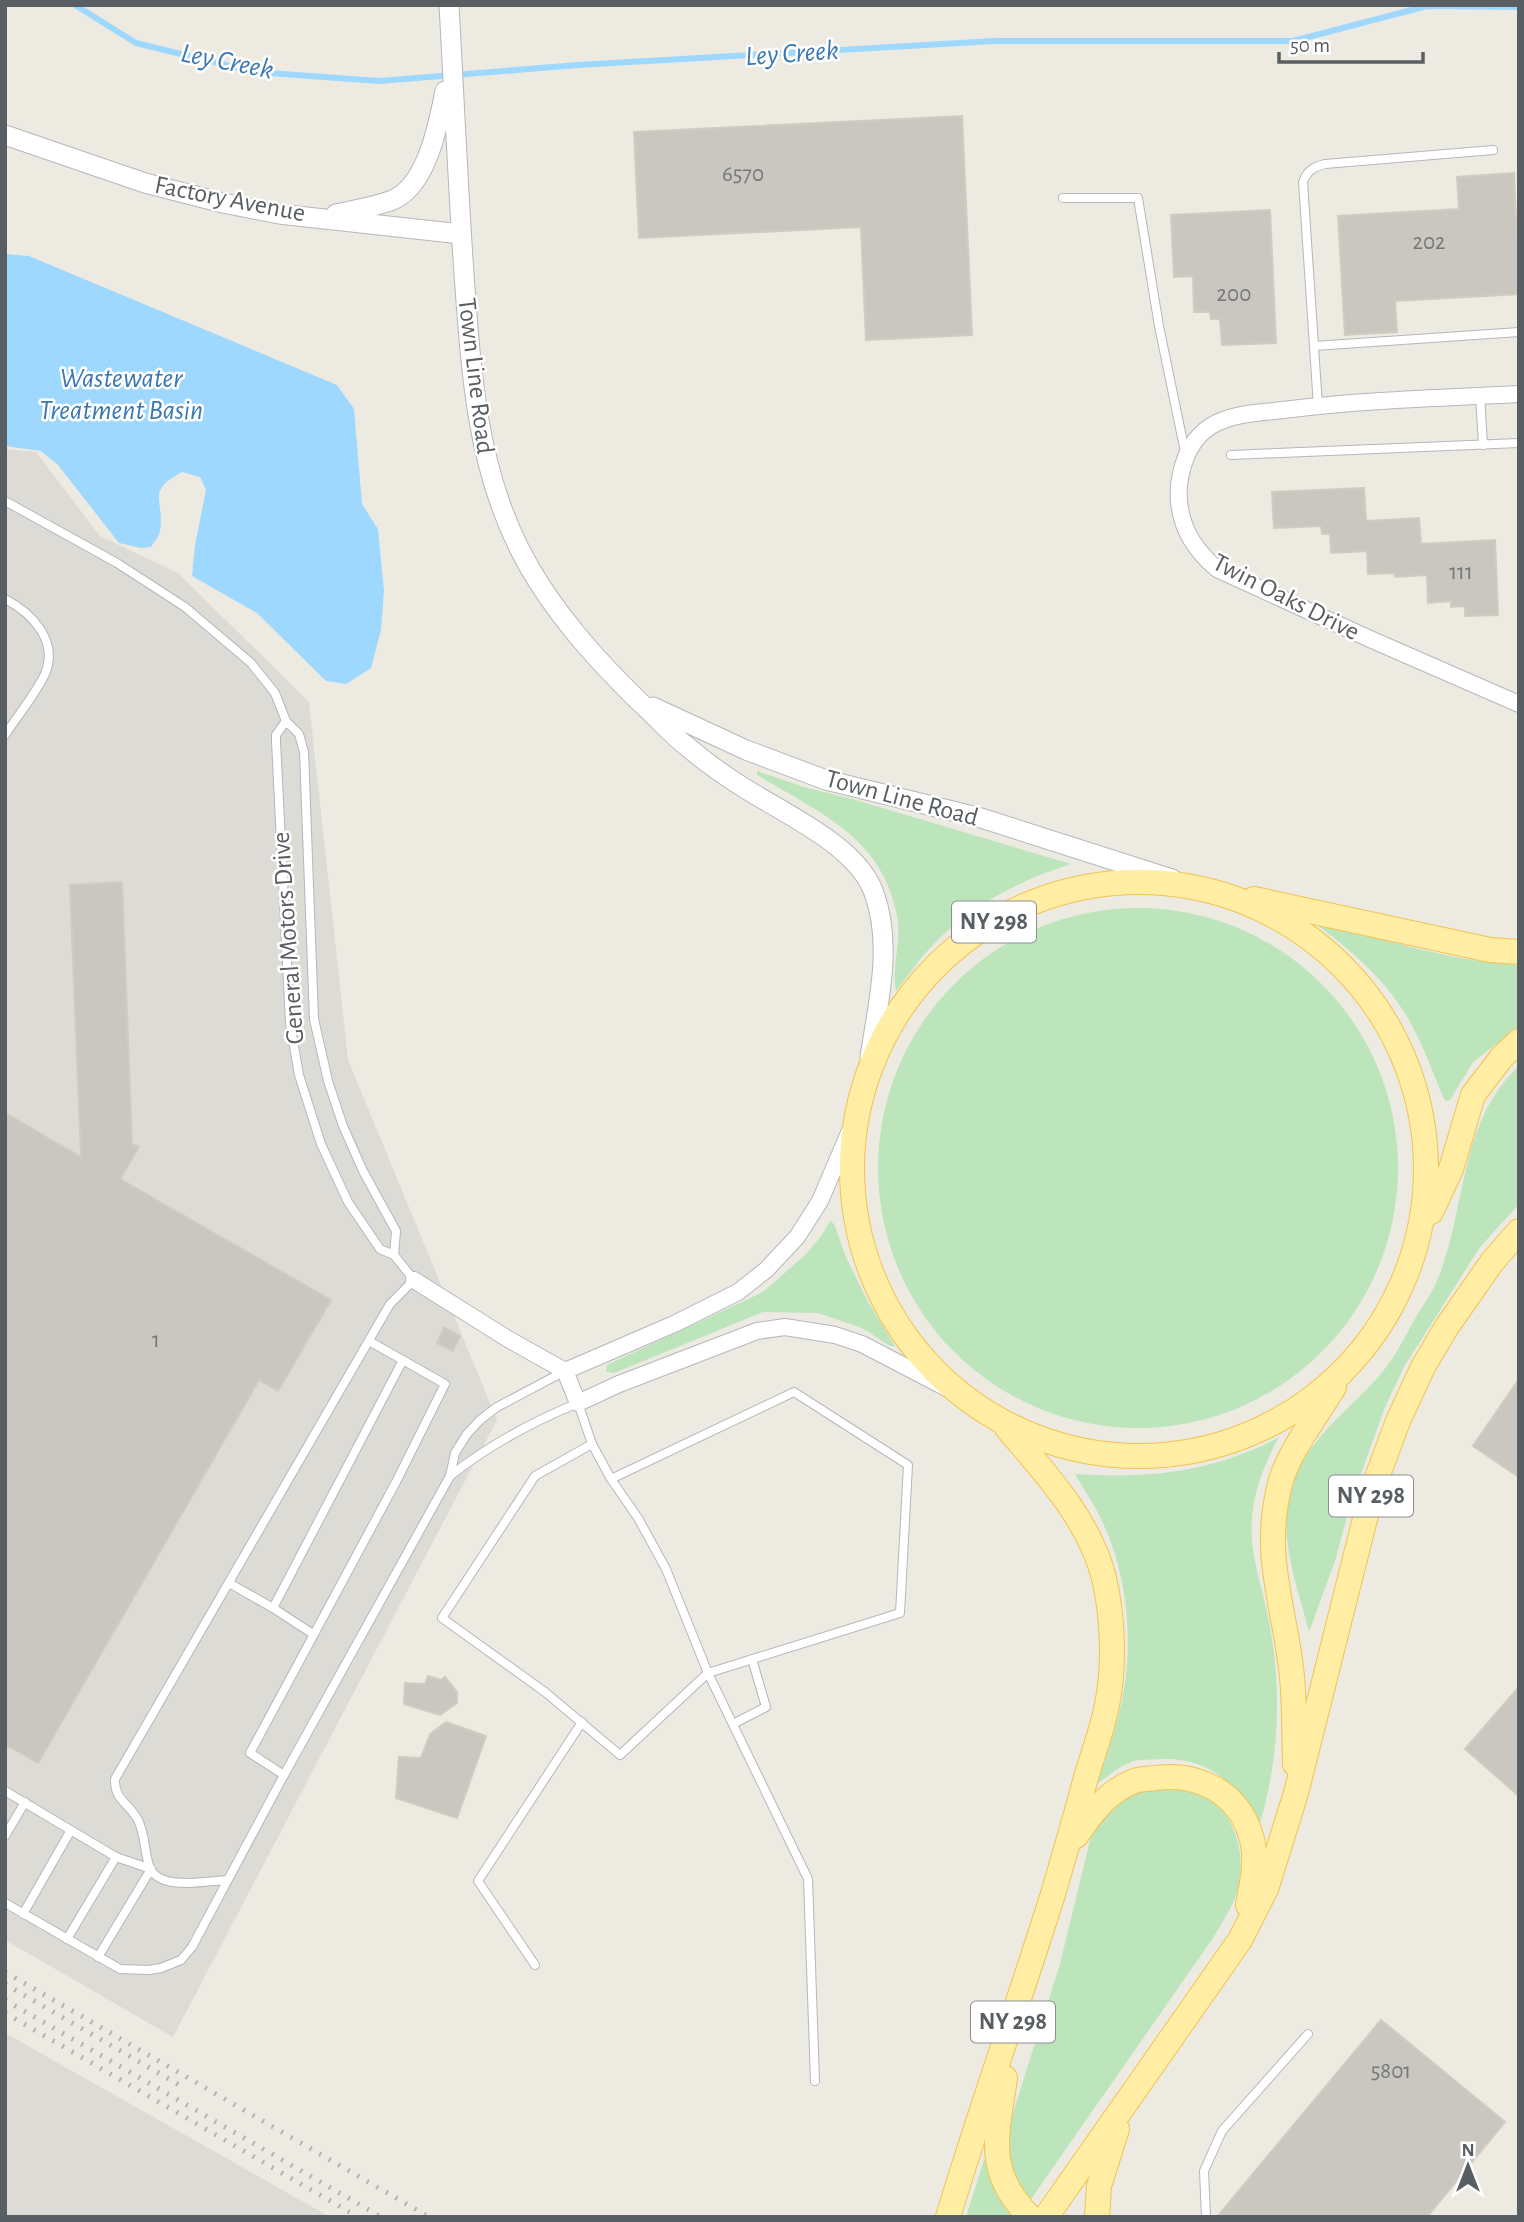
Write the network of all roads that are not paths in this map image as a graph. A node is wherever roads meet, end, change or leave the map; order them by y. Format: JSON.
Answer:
{"nodes":[{"id":1,"x":450,"y":14,"type":"edge"},
{"id":2,"x":446,"y":118,"type":"junction"},
{"id":3,"x":5,"y":135,"type":"edge"},
{"id":4,"x":1493,"y":150,"type":"dead end"},
{"id":5,"x":1063,"y":198,"type":"dead end"},
{"id":6,"x":323,"y":217,"type":"junction"},
{"id":7,"x":461,"y":234,"type":"junction"},
{"id":8,"x":1519,"y":332,"type":"edge"},
{"id":9,"x":1314,"y":346,"type":"junction"},
{"id":10,"x":1519,"y":394,"type":"edge"},
{"id":11,"x":1480,"y":396,"type":"junction"},
{"id":12,"x":1318,"y":406,"type":"junction"},
{"id":13,"x":1519,"y":443,"type":"edge"},
{"id":14,"x":1483,"y":445,"type":"junction"},
{"id":15,"x":1185,"y":455,"type":"junction"},
{"id":16,"x":1231,"y":455,"type":"dead end"},
{"id":17,"x":5,"y":501,"type":"edge"},
{"id":18,"x":5,"y":598,"type":"edge"},
{"id":19,"x":637,"y":700,"type":"junction"},
{"id":20,"x":1519,"y":704,"type":"edge"},
{"id":21,"x":286,"y":721,"type":"junction"},
{"id":22,"x":5,"y":735,"type":"edge"},
{"id":23,"x":1172,"y":880,"type":"junction"},
{"id":24,"x":1237,"y":895,"type":"junction"},
{"id":25,"x":1519,"y":952,"type":"edge"},
{"id":26,"x":1519,"y":1041,"type":"edge"},
{"id":27,"x":870,"y":1057,"type":"junction"},
{"id":28,"x":855,"y":1119,"type":"junction"},
{"id":29,"x":1519,"y":1231,"type":"edge"},
{"id":30,"x":1420,"y":1235,"type":"junction"},
{"id":31,"x":394,"y":1255,"type":"junction"},
{"id":32,"x":414,"y":1280,"type":"junction"},
{"id":33,"x":369,"y":1342,"type":"junction"},
{"id":34,"x":403,"y":1360,"type":"junction"},
{"id":35,"x":565,"y":1371,"type":"junction"},
{"id":36,"x":1343,"y":1373,"type":"junction"},
{"id":37,"x":956,"y":1393,"type":"junction"},
{"id":38,"x":578,"y":1403,"type":"junction"},
{"id":39,"x":1006,"y":1427,"type":"junction"},
{"id":40,"x":592,"y":1444,"type":"junction"},
{"id":41,"x":450,"y":1476,"type":"junction"},
{"id":42,"x":611,"y":1479,"type":"junction"},
{"id":43,"x":229,"y":1583,"type":"junction"},
{"id":44,"x":273,"y":1608,"type":"junction"},
{"id":45,"x":313,"y":1634,"type":"junction"},
{"id":46,"x":752,"y":1659,"type":"junction"},
{"id":47,"x":708,"y":1672,"type":"junction"},
{"id":48,"x":582,"y":1723,"type":"junction"},
{"id":49,"x":733,"y":1724,"type":"junction"},
{"id":50,"x":284,"y":1775,"type":"junction"},
{"id":51,"x":5,"y":1791,"type":"edge"},
{"id":52,"x":1296,"y":1793,"type":"junction"},
{"id":53,"x":25,"y":1802,"type":"junction"},
{"id":54,"x":71,"y":1830,"type":"junction"},
{"id":55,"x":5,"y":1836,"type":"edge"},
{"id":56,"x":1066,"y":1850,"type":"junction"},
{"id":57,"x":116,"y":1857,"type":"junction"},
{"id":58,"x":151,"y":1869,"type":"junction"},
{"id":59,"x":227,"y":1880,"type":"junction"},
{"id":60,"x":5,"y":1903,"type":"edge"},
{"id":61,"x":23,"y":1914,"type":"junction"},
{"id":62,"x":67,"y":1939,"type":"junction"},
{"id":63,"x":1240,"y":1940,"type":"junction"},
{"id":64,"x":98,"y":1957,"type":"junction"},
{"id":65,"x":535,"y":1965,"type":"dead end"},
{"id":66,"x":1012,"y":2025,"type":"junction"},
{"id":67,"x":1308,"y":2034,"type":"dead end"},
{"id":68,"x":816,"y":2081,"type":"dead end"},
{"id":69,"x":1124,"y":2106,"type":"junction"},
{"id":70,"x":948,"y":2217,"type":"edge"},
{"id":71,"x":1030,"y":2217,"type":"edge"},
{"id":72,"x":1046,"y":2217,"type":"edge"},
{"id":73,"x":1097,"y":2217,"type":"edge"},
{"id":74,"x":1206,"y":2217,"type":"edge"}],
"edges":[{"from":1,"to":2,"type":"street"},
{"from":2,"to":6,"type":"street"},
{"from":2,"to":7,"type":"street","name":"Town Line Road"},
{"from":3,"to":6,"type":"street","name":"Factory Avenue"},
{"from":4,"to":9,"type":"lane"},
{"from":5,"to":15,"type":"lane"},
{"from":6,"to":7,"type":"street","name":"Factory Avenue"},
{"from":7,"to":19,"type":"street","name":"Town Line Road"},
{"from":8,"to":9,"type":"lane"},
{"from":9,"to":12,"type":"lane"},
{"from":10,"to":11,"type":"street"},
{"from":11,"to":12,"type":"street"},
{"from":11,"to":14,"type":"lane"},
{"from":12,"to":15,"type":"street"},
{"from":13,"to":14,"type":"lane"},
{"from":14,"to":16,"type":"lane"},
{"from":15,"to":20,"type":"street","name":"Twin Oaks Drive"},
{"from":17,"to":21,"type":"lane","name":"General Motors Drive"},
{"from":18,"to":22,"type":"lane"},
{"from":19,"to":23,"type":"street","name":"Town Line Road"},
{"from":19,"to":27,"type":"street","name":"Town Line Road"},
{"from":21,"to":31,"type":"lane","name":"General Motors Drive"},
{"from":21,"to":31,"type":"lane","name":"General Motors Drive"},
{"from":23,"to":24,"type":"main road","number":"NY 298"},
{"from":23,"to":27,"type":"main road","number":"NY 298"},
{"from":24,"to":25,"type":"main road","number":"NY 298"},
{"from":24,"to":30,"type":"main road"},
{"from":26,"to":30,"type":"main road"},
{"from":27,"to":28,"type":"main road","number":"NY 298"},
{"from":28,"to":35,"type":"street"},
{"from":28,"to":37,"type":"main road","number":"NY 298"},
{"from":29,"to":52,"type":"main road","number":"NY 298"},
{"from":30,"to":36,"type":"main road"},
{"from":31,"to":32,"type":"lane","name":"General Motors Drive"},
{"from":32,"to":33,"type":"lane"},
{"from":32,"to":35,"type":"street","name":"General Motors Drive"},
{"from":33,"to":34,"type":"lane"},
{"from":33,"to":43,"type":"lane"},
{"from":34,"to":44,"type":"lane"},
{"from":34,"to":45,"type":"lane"},
{"from":35,"to":38,"type":"street"},
{"from":35,"to":41,"type":"lane"},
{"from":36,"to":39,"type":"main road"},
{"from":36,"to":52,"type":"main road","number":"NY 298"},
{"from":37,"to":38,"type":"street"},
{"from":37,"to":39,"type":"main road","number":"NY 298"},
{"from":38,"to":40,"type":"lane"},
{"from":38,"to":41,"type":"lane"},
{"from":39,"to":56,"type":"main road","number":"NY 298"},
{"from":40,"to":42,"type":"lane"},
{"from":40,"to":48,"type":"lane"},
{"from":41,"to":50,"type":"lane"},
{"from":42,"to":46,"type":"lane"},
{"from":42,"to":47,"type":"lane"},
{"from":43,"to":44,"type":"lane"},
{"from":43,"to":58,"type":"lane"},
{"from":44,"to":45,"type":"lane"},
{"from":45,"to":50,"type":"lane"},
{"from":46,"to":47,"type":"lane"},
{"from":46,"to":49,"type":"lane"},
{"from":47,"to":48,"type":"lane"},
{"from":47,"to":49,"type":"lane"},
{"from":48,"to":65,"type":"lane"},
{"from":49,"to":68,"type":"lane"},
{"from":50,"to":59,"type":"lane"},
{"from":51,"to":53,"type":"lane"},
{"from":52,"to":63,"type":"main road","number":"NY 298"},
{"from":53,"to":54,"type":"lane"},
{"from":53,"to":55,"type":"lane"},
{"from":54,"to":57,"type":"lane"},
{"from":54,"to":61,"type":"lane"},
{"from":56,"to":63,"type":"main road"},
{"from":56,"to":66,"type":"main road","number":"NY 298"},
{"from":57,"to":58,"type":"lane"},
{"from":57,"to":62,"type":"lane"},
{"from":58,"to":59,"type":"lane"},
{"from":58,"to":64,"type":"lane"},
{"from":59,"to":64,"type":"lane"},
{"from":60,"to":61,"type":"lane"},
{"from":61,"to":62,"type":"lane"},
{"from":62,"to":64,"type":"lane"},
{"from":63,"to":69,"type":"main road","number":"NY 298"},
{"from":66,"to":70,"type":"main road","number":"NY 298"},
{"from":66,"to":71,"type":"main road"},
{"from":67,"to":74,"type":"lane"},
{"from":69,"to":72,"type":"main road","number":"NY 298"},
{"from":69,"to":73,"type":"main road"}]}
